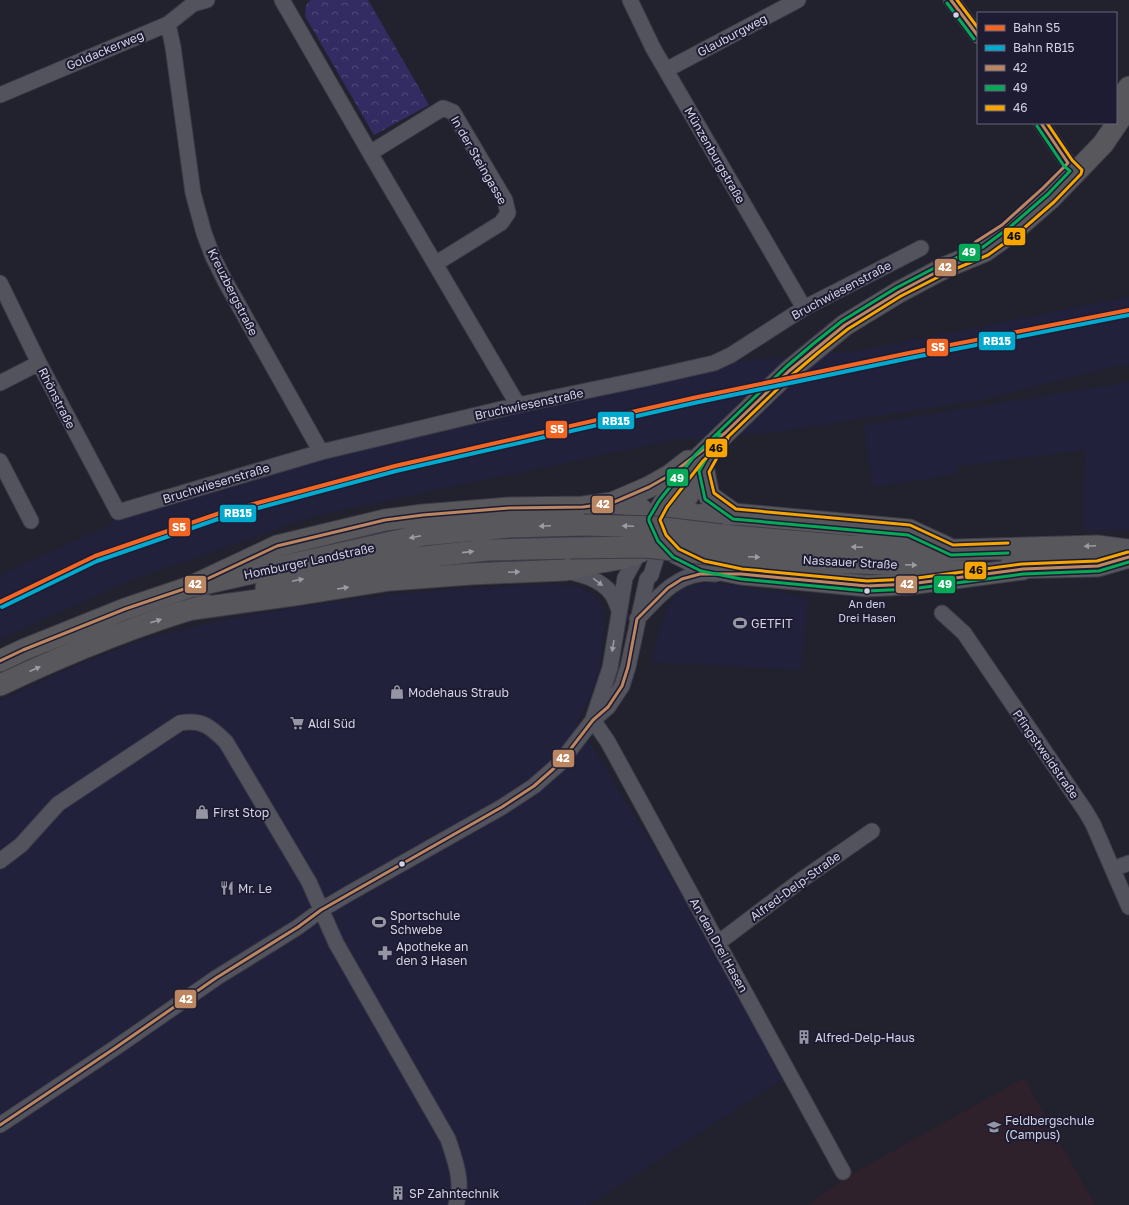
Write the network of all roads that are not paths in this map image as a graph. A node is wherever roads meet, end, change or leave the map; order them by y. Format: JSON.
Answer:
{"nodes":[{"id":1,"x":282,"y":0,"type":"edge"},
{"id":2,"x":630,"y":0,"type":"edge"},
{"id":3,"x":798,"y":0,"type":"edge"},
{"id":4,"x":951,"y":0,"type":"edge"},
{"id":5,"x":196,"y":1,"type":"edge"},
{"id":6,"x":168,"y":24,"type":"junction"},
{"id":7,"x":977,"y":35,"type":"edge"},
{"id":8,"x":666,"y":70,"type":"junction"},
{"id":9,"x":1129,"y":87,"type":"edge"},
{"id":10,"x":0,"y":95,"type":"edge"},
{"id":11,"x":1117,"y":105,"type":"edge"},
{"id":12,"x":1129,"y":106,"type":"edge"},
{"id":13,"x":1042,"y":124,"type":"edge"},
{"id":14,"x":1102,"y":124,"type":"edge"},
{"id":15,"x":1117,"y":124,"type":"edge"},
{"id":16,"x":1117,"y":124,"type":"edge"},
{"id":17,"x":370,"y":153,"type":"junction"},
{"id":18,"x":1073,"y":167,"type":"junction"},
{"id":19,"x":921,"y":248,"type":"dead end"},
{"id":20,"x":435,"y":264,"type":"junction"},
{"id":21,"x":0,"y":283,"type":"edge"},
{"id":22,"x":804,"y":308,"type":"junction"},
{"id":23,"x":39,"y":363,"type":"junction"},
{"id":24,"x":0,"y":383,"type":"edge"},
{"id":25,"x":518,"y":405,"type":"junction"},
{"id":26,"x":725,"y":434,"type":"junction"},
{"id":27,"x":321,"y":452,"type":"junction"},
{"id":28,"x":0,"y":461,"type":"edge"},
{"id":29,"x":704,"y":471,"type":"junction"},
{"id":30,"x":612,"y":503,"type":"junction"},
{"id":31,"x":118,"y":512,"type":"joint"},
{"id":32,"x":676,"y":514,"type":"junction"},
{"id":33,"x":734,"y":514,"type":"junction"},
{"id":34,"x":31,"y":521,"type":"dead end"},
{"id":35,"x":584,"y":525,"type":"joint"},
{"id":36,"x":658,"y":529,"type":"junction"},
{"id":37,"x":570,"y":548,"type":"joint"},
{"id":38,"x":952,"y":550,"type":"junction"},
{"id":39,"x":1129,"y":550,"type":"edge"},
{"id":40,"x":640,"y":552,"type":"junction"},
{"id":41,"x":1129,"y":557,"type":"edge"},
{"id":42,"x":1023,"y":569,"type":"junction"},
{"id":43,"x":565,"y":570,"type":"junction"},
{"id":44,"x":741,"y":574,"type":"junction"},
{"id":45,"x":190,"y":587,"type":"junction"},
{"id":46,"x":193,"y":608,"type":"junction"},
{"id":47,"x":619,"y":610,"type":"junction"},
{"id":48,"x":942,"y":613,"type":"dead end"},
{"id":49,"x":637,"y":619,"type":"junction"},
{"id":50,"x":0,"y":661,"type":"edge"},
{"id":51,"x":0,"y":685,"type":"edge"},
{"id":52,"x":593,"y":720,"type":"junction"},
{"id":53,"x":872,"y":831,"type":"dead end"},
{"id":54,"x":0,"y":861,"type":"edge"},
{"id":55,"x":1129,"y":863,"type":"edge"},
{"id":56,"x":1113,"y":869,"type":"junction"},
{"id":57,"x":1129,"y":907,"type":"edge"},
{"id":58,"x":321,"y":910,"type":"junction"},
{"id":59,"x":718,"y":943,"type":"junction"},
{"id":60,"x":0,"y":1125,"type":"edge"},
{"id":61,"x":843,"y":1172,"type":"dead end"},
{"id":62,"x":456,"y":1205,"type":"edge"}],
"edges":[{"from":1,"to":17,"type":"street"},
{"from":2,"to":8,"type":"street","name":"Münzenburgstraße"},
{"from":3,"to":8,"type":"street","name":"Glauburgweg"},
{"from":4,"to":7,"type":"street"},
{"from":5,"to":6,"type":"street","name":"Goldackerweg"},
{"from":6,"to":10,"type":"street","name":"Goldackerweg"},
{"from":6,"to":27,"type":"street","name":"Kreuzbergstraße"},
{"from":8,"to":22,"type":"street","name":"Münzenburgstraße"},
{"from":9,"to":11,"type":"main road"},
{"from":12,"to":16,"type":"main road"},
{"from":13,"to":18,"type":"street"},
{"from":14,"to":18,"type":"main road"},
{"from":15,"to":18,"type":"main road"},
{"from":17,"to":20,"type":"street"},
{"from":17,"to":20,"type":"street","name":"In der Steingasse"},
{"from":18,"to":26,"type":"main road"},
{"from":19,"to":22,"type":"street","name":"Bruchwiesenstraße"},
{"from":20,"to":25,"type":"street"},
{"from":21,"to":23,"type":"street","name":"Rhönstraße"},
{"from":22,"to":25,"type":"street","name":"Bruchwiesenstraße"},
{"from":23,"to":24,"type":"street"},
{"from":23,"to":31,"type":"street","name":"Rhönstraße"},
{"from":25,"to":27,"type":"street","name":"Bruchwiesenstraße"},
{"from":26,"to":29,"type":"main road"},
{"from":26,"to":30,"type":"main road"},
{"from":26,"to":36,"type":"main road"},
{"from":27,"to":31,"type":"street","name":"Bruchwiesenstraße"},
{"from":28,"to":34,"type":"street"},
{"from":29,"to":32,"type":"main road"},
{"from":29,"to":33,"type":"main road"},
{"from":30,"to":36,"type":"main road"},
{"from":30,"to":45,"type":"main road"},
{"from":32,"to":33,"type":"main road"},
{"from":32,"to":36,"type":"main road"},
{"from":33,"to":38,"type":"main road"},
{"from":38,"to":35,"type":"main road","name":"Nassauer Straße","one_way":true,"bridge":true},
{"from":35,"to":45,"type":"main road","name":"Homburger Landstraße","one_way":true},
{"from":36,"to":40,"type":"main road"},
{"from":36,"to":44,"type":"main road"},
{"from":36,"to":49,"type":"street"},
{"from":37,"to":42,"type":"main road","name":"Nassauer Straße","one_way":true,"bridge":true},
{"from":46,"to":37,"type":"main road","name":"Homburger Landstraße","one_way":true},
{"from":39,"to":38,"type":"main road","name":"Nassauer Straße","one_way":true},
{"from":40,"to":43,"type":"main road"},
{"from":40,"to":47,"type":"street"},
{"from":41,"to":42,"type":"main road","name":"Nassauer Straße"},
{"from":42,"to":44,"type":"main road"},
{"from":46,"to":43,"type":"main road","one_way":true},
{"from":43,"to":47,"type":"street","one_way":true},
{"from":44,"to":49,"type":"street"},
{"from":45,"to":50,"type":"main road","name":"Homburger Landstraße"},
{"from":51,"to":46,"type":"main road","name":"Homburger Landstraße","one_way":true},
{"from":47,"to":52,"type":"street","one_way":true},
{"from":48,"to":56,"type":"street","name":"Pfingstweidstraße"},
{"from":49,"to":52,"type":"street"},
{"from":52,"to":58,"type":"street"},
{"from":52,"to":59,"type":"street","name":"An den Drei Hasen"},
{"from":53,"to":59,"type":"street","name":"Alfred-Delp-Straße"},
{"from":54,"to":58,"type":"street"},
{"from":55,"to":56,"type":"street"},
{"from":56,"to":57,"type":"street","name":"Pfingstweidstraße"},
{"from":58,"to":60,"type":"street"},
{"from":58,"to":62,"type":"street"},
{"from":59,"to":61,"type":"street","name":"An den Drei Hasen"}]}
